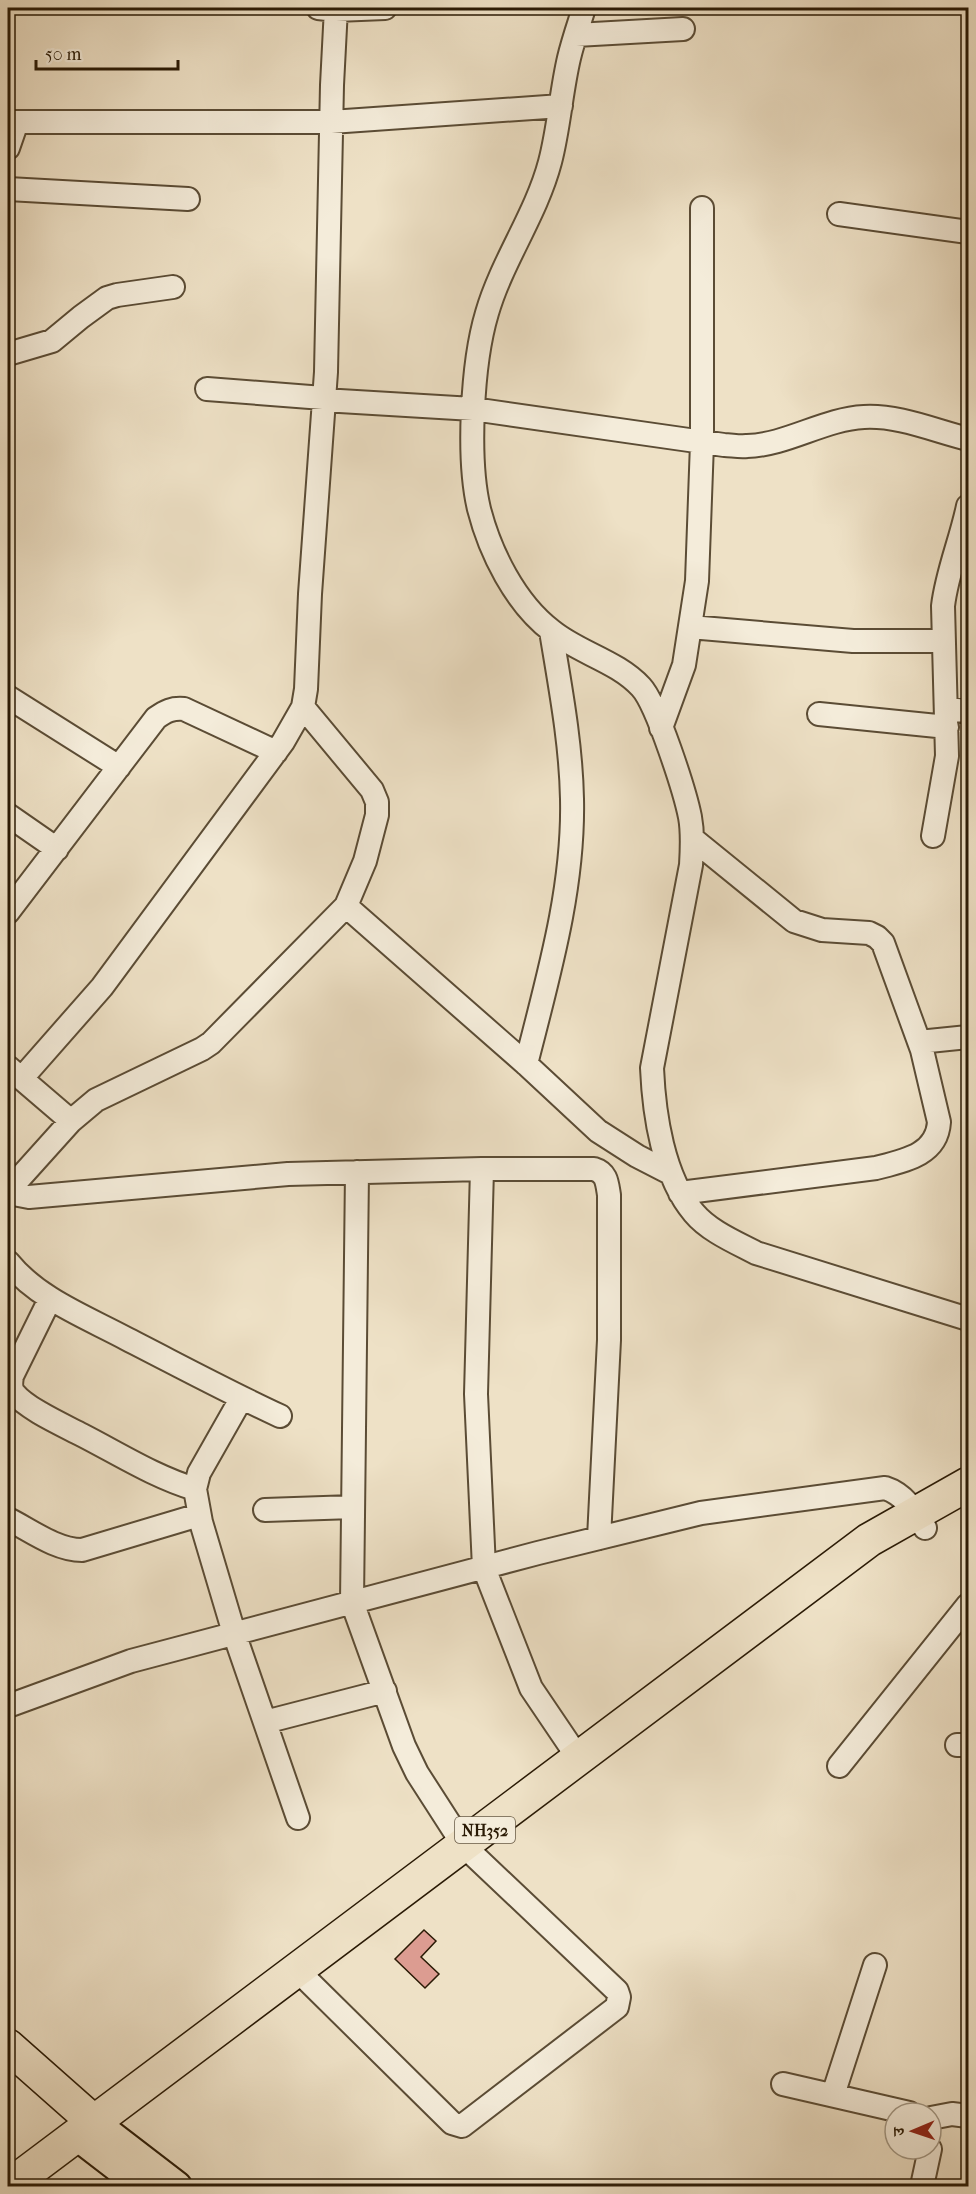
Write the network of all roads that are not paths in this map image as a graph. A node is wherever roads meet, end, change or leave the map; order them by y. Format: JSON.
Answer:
{"nodes":[{"id":1,"x":330,"y":8,"type":"edge"},
{"id":2,"x":385,"y":8,"type":"edge"},
{"id":3,"x":584,"y":8,"type":"edge"},
{"id":4,"x":683,"y":29,"type":"dead end"},
{"id":5,"x":576,"y":35,"type":"junction"},
{"id":6,"x":561,"y":106,"type":"junction"},
{"id":7,"x":12,"y":122,"type":"edge"},
{"id":8,"x":331,"y":122,"type":"junction"},
{"id":9,"x":8,"y":148,"type":"edge"},
{"id":10,"x":8,"y":189,"type":"edge"},
{"id":11,"x":188,"y":199,"type":"dead end"},
{"id":12,"x":702,"y":208,"type":"dead end"},
{"id":13,"x":839,"y":214,"type":"dead end"},
{"id":14,"x":969,"y":232,"type":"edge"},
{"id":15,"x":173,"y":287,"type":"dead end"},
{"id":16,"x":8,"y":354,"type":"edge"},
{"id":17,"x":207,"y":389,"type":"dead end"},
{"id":18,"x":323,"y":400,"type":"junction"},
{"id":19,"x":473,"y":409,"type":"junction"},
{"id":20,"x":969,"y":439,"type":"edge"},
{"id":21,"x":702,"y":443,"type":"junction"},
{"id":22,"x":969,"y":506,"type":"edge"},
{"id":23,"x":690,"y":627,"type":"junction"},
{"id":24,"x":551,"y":631,"type":"junction"},
{"id":25,"x":943,"y":641,"type":"junction"},
{"id":26,"x":8,"y":697,"type":"edge"},
{"id":27,"x":303,"y":707,"type":"junction"},
{"id":28,"x":819,"y":714,"type":"dead end"},
{"id":29,"x":954,"y":716,"type":"edge"},
{"id":30,"x":662,"y":728,"type":"junction"},
{"id":31,"x":276,"y":752,"type":"junction"},
{"id":32,"x":119,"y":767,"type":"junction"},
{"id":33,"x":8,"y":815,"type":"edge"},
{"id":34,"x":933,"y":836,"type":"dead end"},
{"id":35,"x":693,"y":839,"type":"junction"},
{"id":36,"x":57,"y":849,"type":"junction"},
{"id":37,"x":346,"y":906,"type":"junction"},
{"id":38,"x":8,"y":912,"type":"edge"},
{"id":39,"x":969,"y":1037,"type":"edge"},
{"id":40,"x":919,"y":1042,"type":"junction"},
{"id":41,"x":526,"y":1064,"type":"junction"},
{"id":42,"x":15,"y":1072,"type":"edge"},
{"id":43,"x":71,"y":1121,"type":"junction"},
{"id":44,"x":482,"y":1169,"type":"junction"},
{"id":45,"x":357,"y":1172,"type":"junction"},
{"id":46,"x":670,"y":1173,"type":"junction"},
{"id":47,"x":8,"y":1192,"type":"edge"},
{"id":48,"x":680,"y":1193,"type":"junction"},
{"id":49,"x":8,"y":1262,"type":"edge"},
{"id":50,"x":50,"y":1299,"type":"junction"},
{"id":51,"x":969,"y":1319,"type":"edge"},
{"id":52,"x":242,"y":1399,"type":"junction"},
{"id":53,"x":280,"y":1416,"type":"dead end"},
{"id":54,"x":969,"y":1484,"type":"edge"},
{"id":55,"x":195,"y":1489,"type":"junction"},
{"id":56,"x":969,"y":1504,"type":"edge"},
{"id":57,"x":353,"y":1507,"type":"junction"},
{"id":58,"x":265,"y":1510,"type":"dead end"},
{"id":59,"x":199,"y":1515,"type":"junction"},
{"id":60,"x":8,"y":1519,"type":"edge"},
{"id":61,"x":921,"y":1521,"type":"junction"},
{"id":62,"x":599,"y":1538,"type":"junction"},
{"id":63,"x":484,"y":1568,"type":"junction"},
{"id":64,"x":352,"y":1602,"type":"junction"},
{"id":65,"x":969,"y":1605,"type":"edge"},
{"id":66,"x":234,"y":1633,"type":"junction"},
{"id":67,"x":385,"y":1691,"type":"junction"},
{"id":68,"x":8,"y":1706,"type":"edge"},
{"id":69,"x":265,"y":1722,"type":"junction"},
{"id":70,"x":579,"y":1759,"type":"junction"},
{"id":71,"x":839,"y":1766,"type":"dead end"},
{"id":72,"x":298,"y":1818,"type":"dead end"},
{"id":73,"x":469,"y":1852,"type":"junction"},
{"id":74,"x":875,"y":1965,"type":"dead end"},
{"id":75,"x":304,"y":1978,"type":"junction"},
{"id":76,"x":8,"y":2046,"type":"edge"},
{"id":77,"x":8,"y":2075,"type":"edge"},
{"id":78,"x":783,"y":2084,"type":"dead end"},
{"id":79,"x":833,"y":2095,"type":"junction"},
{"id":80,"x":883,"y":2107,"type":"edge"},
{"id":81,"x":943,"y":2116,"type":"edge"},
{"id":82,"x":969,"y":2116,"type":"edge"},
{"id":83,"x":92,"y":2134,"type":"junction"},
{"id":84,"x":927,"y":2161,"type":"edge"},
{"id":85,"x":9,"y":2187,"type":"edge"},
{"id":86,"x":35,"y":2187,"type":"edge"},
{"id":87,"x":142,"y":2187,"type":"edge"},
{"id":88,"x":177,"y":2187,"type":"edge"},
{"id":89,"x":922,"y":2187,"type":"edge"}],
"edges":[{"from":1,"to":2,"type":"street"},
{"from":1,"to":8,"type":"street"},
{"from":3,"to":5,"type":"street"},
{"from":4,"to":5,"type":"street"},
{"from":5,"to":6,"type":"street"},
{"from":6,"to":8,"type":"street"},
{"from":6,"to":19,"type":"street"},
{"from":7,"to":8,"type":"street"},
{"from":7,"to":9,"type":"street"},
{"from":8,"to":18,"type":"street"},
{"from":10,"to":11,"type":"street"},
{"from":12,"to":21,"type":"street"},
{"from":13,"to":14,"type":"street"},
{"from":15,"to":16,"type":"street"},
{"from":17,"to":18,"type":"street"},
{"from":18,"to":19,"type":"street"},
{"from":18,"to":27,"type":"street"},
{"from":19,"to":21,"type":"street"},
{"from":19,"to":24,"type":"street"},
{"from":20,"to":21,"type":"street"},
{"from":21,"to":23,"type":"street"},
{"from":22,"to":25,"type":"street"},
{"from":23,"to":25,"type":"street"},
{"from":23,"to":30,"type":"street"},
{"from":24,"to":30,"type":"street"},
{"from":24,"to":41,"type":"street"},
{"from":25,"to":29,"type":"street"},
{"from":26,"to":32,"type":"street"},
{"from":27,"to":31,"type":"street"},
{"from":27,"to":37,"type":"street"},
{"from":28,"to":29,"type":"street"},
{"from":29,"to":34,"type":"street"},
{"from":30,"to":35,"type":"street"},
{"from":31,"to":32,"type":"street"},
{"from":31,"to":42,"type":"street"},
{"from":32,"to":36,"type":"street"},
{"from":33,"to":36,"type":"street"},
{"from":35,"to":40,"type":"street"},
{"from":35,"to":46,"type":"street"},
{"from":36,"to":38,"type":"street"},
{"from":37,"to":41,"type":"street"},
{"from":37,"to":43,"type":"street"},
{"from":39,"to":40,"type":"street"},
{"from":40,"to":48,"type":"street"},
{"from":41,"to":46,"type":"street"},
{"from":42,"to":43,"type":"street"},
{"from":43,"to":47,"type":"street"},
{"from":44,"to":45,"type":"street"},
{"from":44,"to":62,"type":"street"},
{"from":44,"to":63,"type":"street"},
{"from":45,"to":47,"type":"street"},
{"from":45,"to":57,"type":"street"},
{"from":46,"to":48,"type":"street"},
{"from":48,"to":51,"type":"street"},
{"from":49,"to":50,"type":"street"},
{"from":50,"to":52,"type":"street"},
{"from":50,"to":55,"type":"street"},
{"from":52,"to":53,"type":"street"},
{"from":52,"to":55,"type":"street"},
{"from":54,"to":61,"type":"highway","number":"NH352"},
{"from":55,"to":59,"type":"street"},
{"from":56,"to":61,"type":"highway","number":"NH352"},
{"from":57,"to":58,"type":"street"},
{"from":57,"to":64,"type":"street"},
{"from":59,"to":60,"type":"street"},
{"from":59,"to":66,"type":"street"},
{"from":61,"to":62,"type":"street"},
{"from":61,"to":70,"type":"highway","number":"NH352"},
{"from":61,"to":73,"type":"highway","number":"NH352"},
{"from":62,"to":63,"type":"street"},
{"from":63,"to":64,"type":"street"},
{"from":63,"to":70,"type":"street"},
{"from":64,"to":66,"type":"street"},
{"from":64,"to":67,"type":"street"},
{"from":65,"to":71,"type":"street"},
{"from":66,"to":68,"type":"street"},
{"from":66,"to":69,"type":"street"},
{"from":67,"to":69,"type":"street"},
{"from":67,"to":73,"type":"street"},
{"from":69,"to":72,"type":"street"},
{"from":70,"to":73,"type":"highway","number":"NH352"},
{"from":73,"to":75,"type":"highway","number":"NH352"},
{"from":73,"to":75,"type":"street"},
{"from":74,"to":79,"type":"street"},
{"from":75,"to":83,"type":"highway","number":"NH352"},
{"from":76,"to":83,"type":"highway"},
{"from":77,"to":83,"type":"highway"},
{"from":78,"to":79,"type":"street"},
{"from":79,"to":80,"type":"street"},
{"from":81,"to":82,"type":"street"},
{"from":83,"to":85,"type":"highway","number":"NH352"},
{"from":83,"to":86,"type":"highway","number":"NH352"},
{"from":83,"to":87,"type":"main road"},
{"from":83,"to":88,"type":"main road"},
{"from":84,"to":89,"type":"street"}]}
